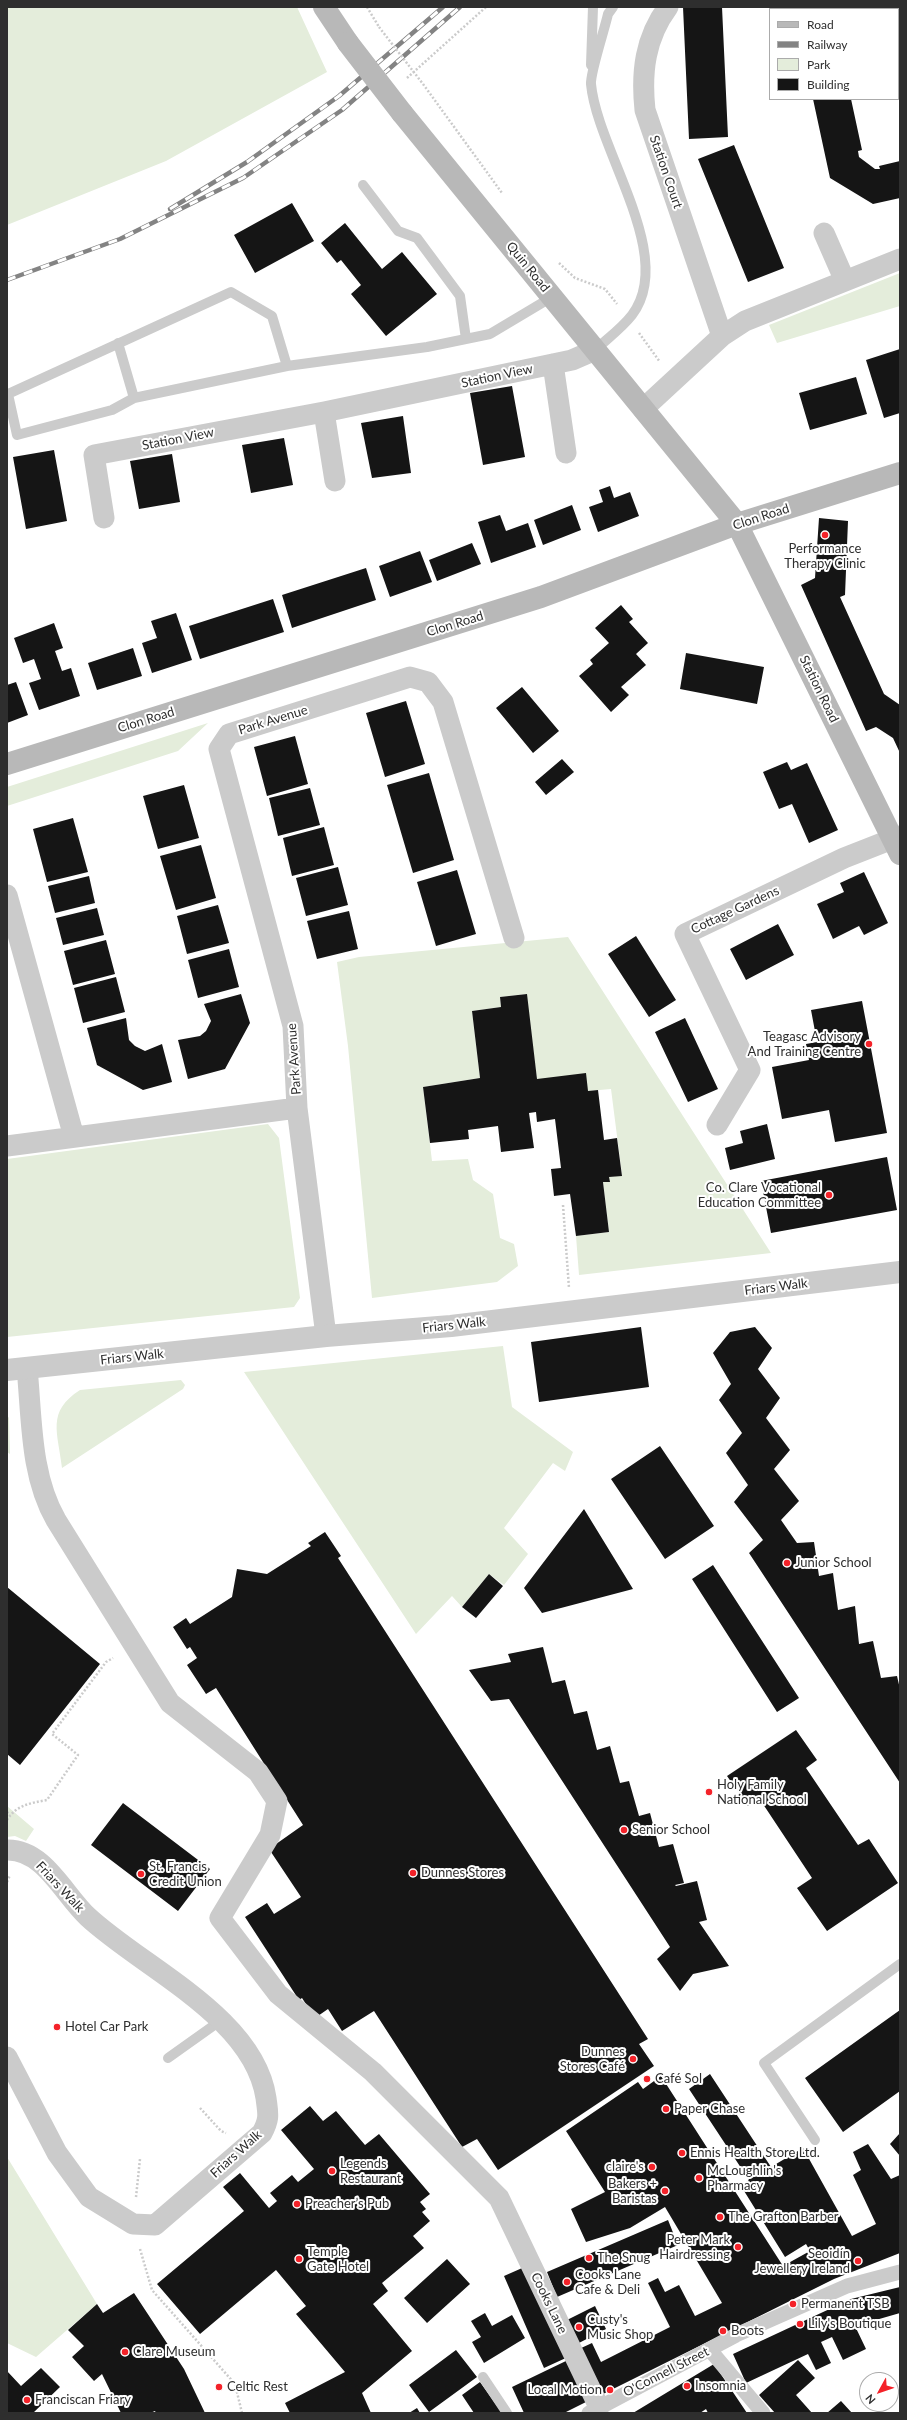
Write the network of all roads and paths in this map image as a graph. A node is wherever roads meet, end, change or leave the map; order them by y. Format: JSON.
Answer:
{"nodes":[{"id":1,"x":324,"y":7,"type":"edge"},
{"id":2,"x":367,"y":7,"type":"edge"},
{"id":3,"x":486,"y":7,"type":"edge"},
{"id":4,"x":593,"y":7,"type":"edge"},
{"id":5,"x":613,"y":7,"type":"edge"},
{"id":6,"x":668,"y":7,"type":"edge"},
{"id":7,"x":407,"y":78,"type":"dead end"},
{"id":8,"x":591,"y":83,"type":"junction"},
{"id":9,"x":363,"y":185,"type":"dead end"},
{"id":10,"x":506,"y":199,"type":"dead end"},
{"id":11,"x":824,"y":233,"type":"dead end"},
{"id":12,"x":554,"y":259,"type":"dead end"},
{"id":13,"x":900,"y":259,"type":"edge"},
{"id":14,"x":575,"y":278,"type":"dead end"},
{"id":15,"x":845,"y":281,"type":"junction"},
{"id":16,"x":552,"y":296,"type":"junction"},
{"id":17,"x":722,"y":336,"type":"junction"},
{"id":18,"x":466,"y":339,"type":"junction"},
{"id":19,"x":118,"y":343,"type":"junction"},
{"id":20,"x":595,"y":350,"type":"junction"},
{"id":21,"x":553,"y":364,"type":"junction"},
{"id":22,"x":287,"y":366,"type":"junction"},
{"id":23,"x":134,"y":398,"type":"junction"},
{"id":24,"x":643,"y":409,"type":"junction"},
{"id":25,"x":324,"y":412,"type":"junction"},
{"id":26,"x":566,"y":453,"type":"dead end"},
{"id":27,"x":900,"y":473,"type":"edge"},
{"id":28,"x":335,"y":481,"type":"dead end"},
{"id":29,"x":104,"y":518,"type":"dead end"},
{"id":30,"x":737,"y":524,"type":"junction"},
{"id":31,"x":7,"y":764,"type":"edge"},
{"id":32,"x":898,"y":843,"type":"edge"},
{"id":33,"x":7,"y":895,"type":"edge"},
{"id":34,"x":514,"y":938,"type":"dead end"},
{"id":35,"x":297,"y":1108,"type":"junction"},
{"id":36,"x":717,"y":1125,"type":"dead end"},
{"id":37,"x":74,"y":1138,"type":"junction"},
{"id":38,"x":7,"y":1146,"type":"edge"},
{"id":39,"x":563,"y":1205,"type":"dead end"},
{"id":40,"x":900,"y":1272,"type":"edge"},
{"id":41,"x":572,"y":1311,"type":"junction"},
{"id":42,"x":326,"y":1336,"type":"junction"},
{"id":43,"x":17,"y":1369,"type":"edge"},
{"id":44,"x":133,"y":1644,"type":"junction"},
{"id":45,"x":7,"y":1812,"type":"edge"},
{"id":46,"x":10,"y":1815,"type":"junction"},
{"id":47,"x":7,"y":1820,"type":"edge"},
{"id":48,"x":7,"y":1850,"type":"edge"},
{"id":49,"x":900,"y":1964,"type":"edge"},
{"id":50,"x":220,"y":2021,"type":"junction"},
{"id":51,"x":7,"y":2057,"type":"edge"},
{"id":52,"x":168,"y":2058,"type":"dead end"},
{"id":53,"x":200,"y":2108,"type":"dead end"},
{"id":54,"x":815,"y":2140,"type":"dead end"},
{"id":55,"x":251,"y":2142,"type":"junction"},
{"id":56,"x":140,"y":2158,"type":"dead end"},
{"id":57,"x":133,"y":2224,"type":"junction"},
{"id":58,"x":900,"y":2272,"type":"edge"},
{"id":59,"x":710,"y":2350,"type":"junction"},
{"id":60,"x":483,"y":2377,"type":"dead end"},
{"id":61,"x":594,"y":2410,"type":"edge"},
{"id":62,"x":242,"y":2413,"type":"edge"},
{"id":63,"x":507,"y":2413,"type":"edge"},
{"id":64,"x":763,"y":2413,"type":"edge"}],
"edges":[{"from":1,"to":16,"type":"main road","name":"Quin Road","bridge":true},
{"from":2,"to":10,"type":"path","bridge":true},
{"from":3,"to":7,"type":"path"},
{"from":4,"to":8,"type":"lane"},
{"from":5,"to":8,"type":"lane"},
{"from":6,"to":17,"type":"street","name":"Station Court"},
{"from":8,"to":20,"type":"lane"},
{"from":9,"to":18,"type":"lane"},
{"from":11,"to":15,"type":"street"},
{"from":12,"to":14,"type":"path"},
{"from":13,"to":15,"type":"street"},
{"from":15,"to":17,"type":"street"},
{"from":16,"to":18,"type":"lane"},
{"from":16,"to":20,"type":"main road","name":"Quin Road"},
{"from":17,"to":24,"type":"street"},
{"from":18,"to":22,"type":"lane"},
{"from":19,"to":22,"type":"lane"},
{"from":19,"to":23,"type":"lane"},
{"from":19,"to":23,"type":"lane"},
{"from":20,"to":21,"type":"street","name":"Station View"},
{"from":20,"to":24,"type":"main road","name":"Quin Road"},
{"from":21,"to":25,"type":"street","name":"Station View"},
{"from":21,"to":26,"type":"street"},
{"from":22,"to":23,"type":"lane"},
{"from":24,"to":30,"type":"main road","name":"Quin Road"},
{"from":25,"to":28,"type":"street"},
{"from":25,"to":29,"type":"street","name":"Station View"},
{"from":27,"to":30,"type":"main road","name":"Clon Road"},
{"from":30,"to":31,"type":"main road","name":"Clon Road"},
{"from":30,"to":32,"type":"main road","name":"Station Road"},
{"from":32,"to":36,"type":"street","name":"Cottage Gardens"},
{"from":33,"to":37,"type":"street"},
{"from":34,"to":35,"type":"street","name":"Park Avenue"},
{"from":35,"to":37,"type":"street","name":"Park Avenue"},
{"from":35,"to":42,"type":"street","name":"Park Avenue"},
{"from":37,"to":38,"type":"street","name":"Park Avenue"},
{"from":39,"to":41,"type":"path"},
{"from":40,"to":41,"type":"street","name":"Friars Walk"},
{"from":41,"to":42,"type":"street","name":"Friars Walk"},
{"from":42,"to":43,"type":"street","name":"Friars Walk"},
{"from":43,"to":44,"type":"street"},
{"from":44,"to":46,"type":"path"},
{"from":44,"to":61,"type":"street","name":"Cooks Lane"},
{"from":45,"to":46,"type":"path"},
{"from":46,"to":47,"type":"path"},
{"from":48,"to":50,"type":"street","name":"Friars Walk"},
{"from":49,"to":54,"type":"lane"},
{"from":50,"to":52,"type":"lane"},
{"from":50,"to":55,"type":"street","name":"Friars Walk"},
{"from":51,"to":57,"type":"street","name":"Friars Walk"},
{"from":53,"to":55,"type":"path"},
{"from":55,"to":57,"type":"street","name":"Friars Walk"},
{"from":56,"to":57,"type":"path"},
{"from":57,"to":62,"type":"path"},
{"from":58,"to":59,"type":"street","name":"O'Connell Street"},
{"from":59,"to":61,"type":"street","name":"O'Connell Street"},
{"from":59,"to":64,"type":"street"},
{"from":60,"to":63,"type":"lane"}]}
